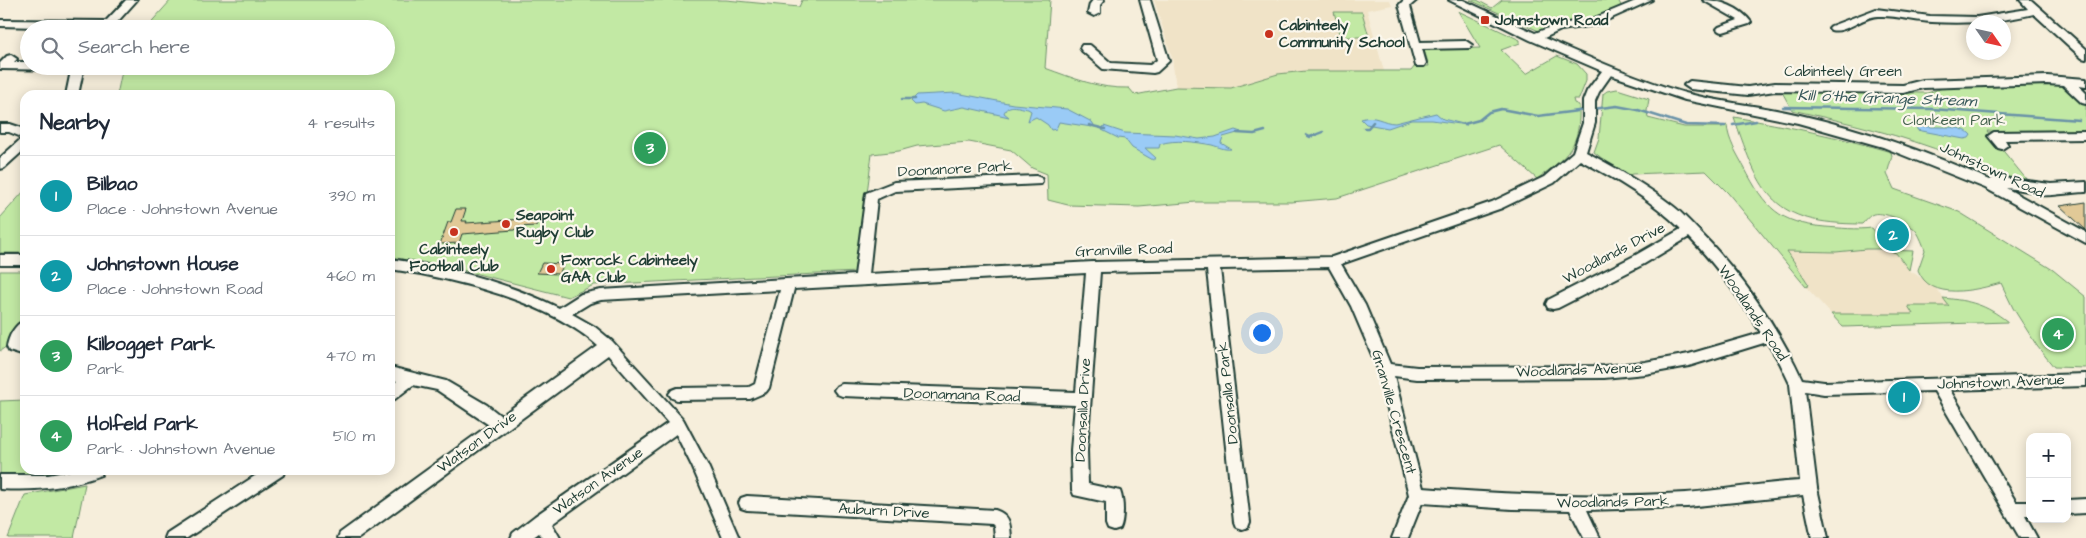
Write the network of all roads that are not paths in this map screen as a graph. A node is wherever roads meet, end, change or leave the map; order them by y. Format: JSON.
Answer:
{"nodes":[{"id":1,"x":132,"y":0,"type":"edge"},
{"id":2,"x":1099,"y":0,"type":"edge"},
{"id":3,"x":1145,"y":0,"type":"edge"},
{"id":4,"x":1412,"y":0,"type":"edge"},
{"id":5,"x":1454,"y":0,"type":"edge"},
{"id":6,"x":1618,"y":0,"type":"edge"},
{"id":7,"x":1647,"y":0,"type":"edge"},
{"id":8,"x":1708,"y":0,"type":"edge"},
{"id":9,"x":2025,"y":0,"type":"edge"},
{"id":10,"x":1628,"y":7,"type":"junction"},
{"id":11,"x":2037,"y":10,"type":"junction"},
{"id":12,"x":1094,"y":14,"type":"dead end"},
{"id":13,"x":113,"y":20,"type":"edge"},
{"id":14,"x":0,"y":23,"type":"edge"},
{"id":15,"x":20,"y":24,"type":"edge"},
{"id":16,"x":1835,"y":28,"type":"dead end"},
{"id":17,"x":1723,"y":29,"type":"dead end"},
{"id":18,"x":1534,"y":38,"type":"junction"},
{"id":19,"x":1466,"y":45,"type":"dead end"},
{"id":20,"x":1416,"y":46,"type":"junction"},
{"id":21,"x":1086,"y":48,"type":"dead end"},
{"id":22,"x":2086,"y":55,"type":"edge"},
{"id":23,"x":11,"y":58,"type":"dead end"},
{"id":24,"x":1420,"y":63,"type":"dead end"},
{"id":25,"x":20,"y":66,"type":"edge"},
{"id":26,"x":1608,"y":71,"type":"junction"},
{"id":27,"x":76,"y":75,"type":"edge"},
{"id":28,"x":2067,"y":82,"type":"junction"},
{"id":29,"x":2086,"y":82,"type":"edge"},
{"id":30,"x":1690,"y":85,"type":"dead end"},
{"id":31,"x":73,"y":90,"type":"edge"},
{"id":32,"x":2086,"y":100,"type":"edge"},
{"id":33,"x":0,"y":128,"type":"edge"},
{"id":34,"x":20,"y":132,"type":"edge"},
{"id":35,"x":2086,"y":136,"type":"edge"},
{"id":36,"x":2002,"y":145,"type":"dead end"},
{"id":37,"x":20,"y":146,"type":"edge"},
{"id":38,"x":1579,"y":154,"type":"junction"},
{"id":39,"x":0,"y":164,"type":"edge"},
{"id":40,"x":1982,"y":180,"type":"junction"},
{"id":41,"x":1036,"y":181,"type":"dead end"},
{"id":42,"x":2086,"y":187,"type":"edge"},
{"id":43,"x":2051,"y":189,"type":"junction"},
{"id":44,"x":2026,"y":203,"type":"junction"},
{"id":45,"x":1690,"y":230,"type":"junction"},
{"id":46,"x":2086,"y":238,"type":"edge"},
{"id":47,"x":0,"y":260,"type":"edge"},
{"id":48,"x":20,"y":260,"type":"edge"},
{"id":49,"x":1333,"y":262,"type":"junction"},
{"id":50,"x":395,"y":265,"type":"edge"},
{"id":51,"x":1213,"y":265,"type":"junction"},
{"id":52,"x":1093,"y":267,"type":"junction"},
{"id":53,"x":861,"y":280,"type":"junction"},
{"id":54,"x":788,"y":284,"type":"junction"},
{"id":55,"x":1553,"y":304,"type":"dead end"},
{"id":56,"x":560,"y":314,"type":"junction"},
{"id":57,"x":20,"y":333,"type":"edge"},
{"id":58,"x":1769,"y":336,"type":"junction"},
{"id":59,"x":608,"y":347,"type":"junction"},
{"id":60,"x":20,"y":349,"type":"edge"},
{"id":61,"x":1385,"y":369,"type":"junction"},
{"id":62,"x":395,"y":374,"type":"edge"},
{"id":63,"x":412,"y":377,"type":"junction"},
{"id":64,"x":2086,"y":380,"type":"edge"},
{"id":65,"x":1797,"y":384,"type":"junction"},
{"id":66,"x":1938,"y":384,"type":"junction"},
{"id":67,"x":842,"y":390,"type":"dead end"},
{"id":68,"x":395,"y":391,"type":"edge"},
{"id":69,"x":677,"y":394,"type":"dead end"},
{"id":70,"x":1082,"y":399,"type":"junction"},
{"id":71,"x":678,"y":424,"type":"junction"},
{"id":72,"x":501,"y":425,"type":"junction"},
{"id":73,"x":85,"y":475,"type":"edge"},
{"id":74,"x":269,"y":475,"type":"edge"},
{"id":75,"x":0,"y":482,"type":"edge"},
{"id":76,"x":1809,"y":488,"type":"junction"},
{"id":77,"x":1418,"y":495,"type":"junction"},
{"id":78,"x":747,"y":503,"type":"dead end"},
{"id":79,"x":1575,"y":503,"type":"junction"},
{"id":80,"x":2086,"y":506,"type":"edge"},
{"id":81,"x":2071,"y":507,"type":"edge"},
{"id":82,"x":2013,"y":509,"type":"junction"},
{"id":83,"x":2026,"y":509,"type":"edge"},
{"id":84,"x":541,"y":521,"type":"junction"},
{"id":85,"x":1242,"y":522,"type":"dead end"},
{"id":86,"x":1114,"y":524,"type":"dead end"},
{"id":87,"x":173,"y":538,"type":"edge"},
{"id":88,"x":346,"y":538,"type":"edge"},
{"id":89,"x":519,"y":538,"type":"edge"},
{"id":90,"x":552,"y":538,"type":"edge"},
{"id":91,"x":730,"y":538,"type":"edge"},
{"id":92,"x":1003,"y":538,"type":"edge"},
{"id":93,"x":1400,"y":538,"type":"edge"},
{"id":94,"x":1592,"y":538,"type":"edge"},
{"id":95,"x":1820,"y":538,"type":"edge"},
{"id":96,"x":2029,"y":538,"type":"edge"}],
"edges":[{"from":1,"to":13,"type":"street"},
{"from":2,"to":12,"type":"street"},
{"from":3,"to":21,"type":"street"},
{"from":4,"to":20,"type":"street"},
{"from":5,"to":18,"type":"street","name":"Johnstown Road"},
{"from":6,"to":10,"type":"street"},
{"from":7,"to":10,"type":"street"},
{"from":8,"to":17,"type":"street"},
{"from":9,"to":11,"type":"street"},
{"from":10,"to":18,"type":"street"},
{"from":11,"to":16,"type":"street"},
{"from":11,"to":22,"type":"street"},
{"from":14,"to":15,"type":"street"},
{"from":18,"to":26,"type":"street","name":"Johnstown Road"},
{"from":19,"to":20,"type":"street"},
{"from":20,"to":24,"type":"street"},
{"from":23,"to":25,"type":"street"},
{"from":26,"to":38,"type":"street","name":"Granville Road"},
{"from":26,"to":40,"type":"street","name":"Johnstown Road"},
{"from":27,"to":31,"type":"street"},
{"from":28,"to":29,"type":"street","name":"Cabinteely Green"},
{"from":28,"to":30,"type":"street","name":"Cabinteely Green"},
{"from":28,"to":32,"type":"street"},
{"from":33,"to":34,"type":"street"},
{"from":35,"to":36,"type":"street"},
{"from":37,"to":39,"type":"street"},
{"from":38,"to":45,"type":"street","name":"Woodlands Road"},
{"from":38,"to":49,"type":"street","name":"Granville Road"},
{"from":40,"to":43,"type":"street"},
{"from":40,"to":44,"type":"street","name":"Johnstown Road"},
{"from":41,"to":53,"type":"street","name":"Doonanore Park"},
{"from":42,"to":43,"type":"street"},
{"from":43,"to":44,"type":"street"},
{"from":44,"to":46,"type":"street","name":"Johnstown Road"},
{"from":45,"to":55,"type":"street","name":"Woodlands Drive"},
{"from":45,"to":58,"type":"street","name":"Woodlands Road"},
{"from":47,"to":48,"type":"street"},
{"from":49,"to":51,"type":"street","name":"Granville Road"},
{"from":49,"to":61,"type":"street","name":"Granville Crescent"},
{"from":50,"to":56,"type":"street"},
{"from":51,"to":52,"type":"street","name":"Granville Road"},
{"from":51,"to":85,"type":"street","name":"Doonsalla Park"},
{"from":52,"to":53,"type":"street","name":"Granville Road"},
{"from":52,"to":70,"type":"street","name":"Doonsalla Drive"},
{"from":53,"to":54,"type":"street","name":"Granville Road"},
{"from":54,"to":56,"type":"street","name":"Granville Road"},
{"from":54,"to":69,"type":"street"},
{"from":56,"to":59,"type":"street"},
{"from":57,"to":60,"type":"street"},
{"from":58,"to":61,"type":"street","name":"Woodlands Avenue"},
{"from":58,"to":65,"type":"street","name":"Woodlands Road"},
{"from":59,"to":71,"type":"street"},
{"from":59,"to":72,"type":"street","name":"Watson Drive"},
{"from":61,"to":77,"type":"street","name":"Granville Crescent"},
{"from":62,"to":63,"type":"street"},
{"from":63,"to":68,"type":"street"},
{"from":63,"to":72,"type":"street"},
{"from":64,"to":66,"type":"street","name":"Johnstown Avenue"},
{"from":65,"to":66,"type":"street","name":"Johnstown Avenue"},
{"from":65,"to":76,"type":"street","name":"Woodlands Road"},
{"from":66,"to":82,"type":"street"},
{"from":67,"to":70,"type":"street","name":"Doonamana Road"},
{"from":70,"to":86,"type":"street","name":"Doonsalla Drive"},
{"from":71,"to":84,"type":"street","name":"Watson Avenue"},
{"from":71,"to":91,"type":"street"},
{"from":72,"to":88,"type":"street","name":"Watson Drive"},
{"from":73,"to":75,"type":"street"},
{"from":74,"to":87,"type":"street"},
{"from":76,"to":79,"type":"street","name":"Woodlands Park"},
{"from":76,"to":95,"type":"street","name":"Woodlands Road"},
{"from":77,"to":79,"type":"street","name":"Woodlands Park"},
{"from":77,"to":93,"type":"street","name":"Granville Crescent"},
{"from":78,"to":92,"type":"street","name":"Auburn Drive"},
{"from":79,"to":94,"type":"street"},
{"from":80,"to":81,"type":"street"},
{"from":82,"to":83,"type":"street"},
{"from":82,"to":96,"type":"street"},
{"from":84,"to":89,"type":"street","name":"Watson Avenue"},
{"from":84,"to":90,"type":"street"}]}
